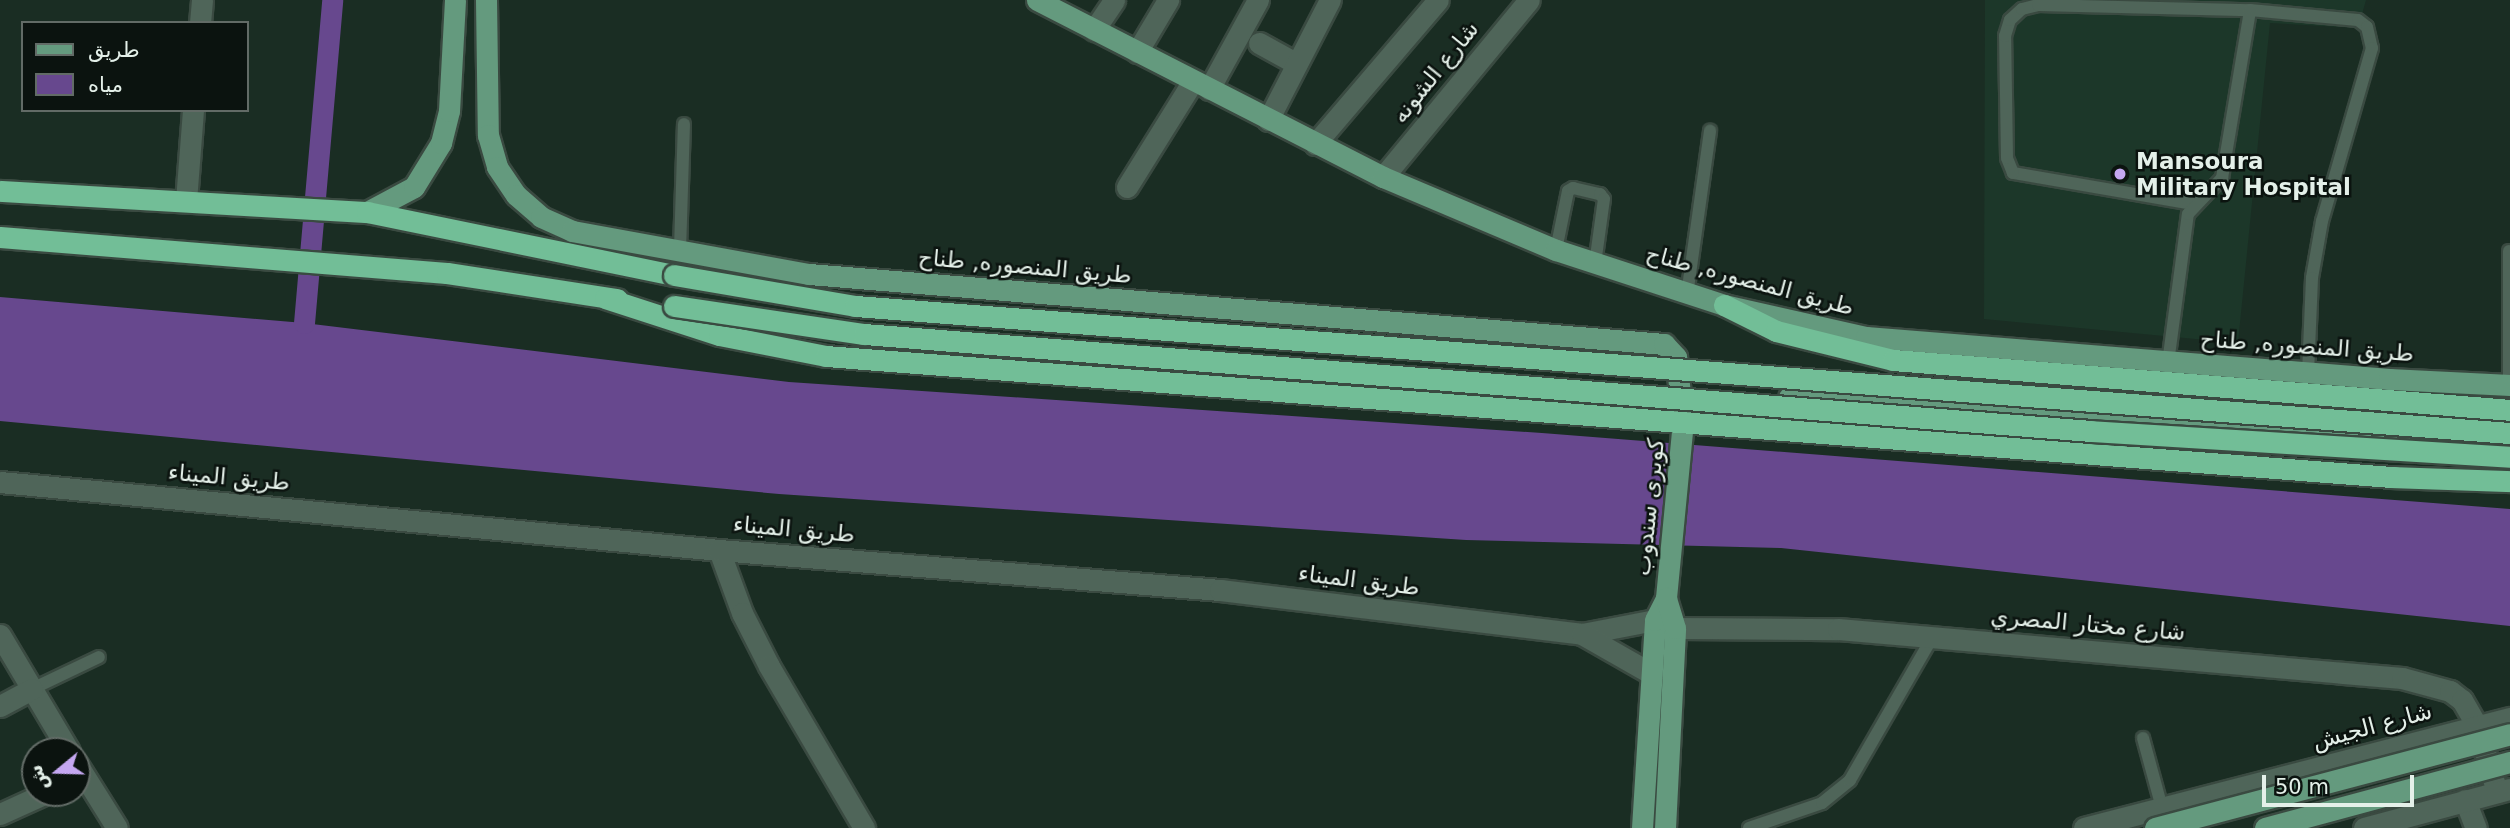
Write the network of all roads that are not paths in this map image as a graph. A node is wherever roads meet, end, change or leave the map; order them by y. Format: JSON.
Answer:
{"nodes":[{"id":1,"x":202,"y":0,"type":"edge"},
{"id":2,"x":455,"y":0,"type":"edge"},
{"id":3,"x":486,"y":0,"type":"edge"},
{"id":4,"x":1114,"y":0,"type":"edge"},
{"id":5,"x":1168,"y":0,"type":"edge"},
{"id":6,"x":1258,"y":0,"type":"edge"},
{"id":7,"x":1330,"y":0,"type":"edge"},
{"id":8,"x":1529,"y":0,"type":"edge"},
{"id":9,"x":1041,"y":1,"type":"edge"},
{"id":10,"x":1436,"y":1,"type":"edge"},
{"id":11,"x":2250,"y":10,"type":"junction"},
{"id":12,"x":200,"y":21,"type":"edge"},
{"id":13,"x":1094,"y":30,"type":"junction"},
{"id":14,"x":1259,"y":43,"type":"dead end"},
{"id":15,"x":1137,"y":52,"type":"junction"},
{"id":16,"x":1297,"y":64,"type":"junction"},
{"id":17,"x":1201,"y":85,"type":"junction"},
{"id":18,"x":193,"y":112,"type":"edge"},
{"id":19,"x":1268,"y":120,"type":"junction"},
{"id":20,"x":684,"y":124,"type":"dead end"},
{"id":21,"x":1710,"y":131,"type":"dead end"},
{"id":22,"x":1315,"y":144,"type":"junction"},
{"id":23,"x":1383,"y":177,"type":"junction"},
{"id":24,"x":1127,"y":187,"type":"dead end"},
{"id":25,"x":0,"y":191,"type":"edge"},
{"id":26,"x":186,"y":201,"type":"junction"},
{"id":27,"x":2193,"y":204,"type":"junction"},
{"id":28,"x":362,"y":213,"type":"junction"},
{"id":29,"x":0,"y":237,"type":"edge"},
{"id":30,"x":680,"y":250,"type":"junction"},
{"id":31,"x":1556,"y":250,"type":"junction"},
{"id":32,"x":2509,"y":251,"type":"edge"},
{"id":33,"x":1595,"y":264,"type":"junction"},
{"id":34,"x":1687,"y":295,"type":"junction"},
{"id":35,"x":605,"y":298,"type":"junction"},
{"id":36,"x":1724,"y":305,"type":"junction"},
{"id":37,"x":2168,"y":363,"type":"junction"},
{"id":38,"x":2308,"y":373,"type":"junction"},
{"id":39,"x":2509,"y":385,"type":"edge"},
{"id":40,"x":2510,"y":410,"type":"edge"},
{"id":41,"x":1683,"y":432,"type":"junction"},
{"id":42,"x":2510,"y":433,"type":"edge"},
{"id":43,"x":2510,"y":442,"type":"edge"},
{"id":44,"x":2510,"y":457,"type":"edge"},
{"id":45,"x":2510,"y":481,"type":"edge"},
{"id":46,"x":0,"y":482,"type":"edge"},
{"id":47,"x":719,"y":550,"type":"junction"},
{"id":48,"x":1665,"y":624,"type":"junction"},
{"id":49,"x":1582,"y":634,"type":"junction"},
{"id":50,"x":0,"y":635,"type":"edge"},
{"id":51,"x":1933,"y":636,"type":"junction"},
{"id":52,"x":99,"y":657,"type":"dead end"},
{"id":53,"x":1652,"y":674,"type":"junction"},
{"id":54,"x":32,"y":690,"type":"junction"},
{"id":55,"x":0,"y":706,"type":"edge"},
{"id":56,"x":2510,"y":718,"type":"edge"},
{"id":57,"x":2477,"y":726,"type":"junction"},
{"id":58,"x":2510,"y":734,"type":"edge"},
{"id":59,"x":61,"y":737,"type":"edge"},
{"id":60,"x":2143,"y":738,"type":"dead end"},
{"id":61,"x":2510,"y":762,"type":"edge"},
{"id":62,"x":91,"y":790,"type":"edge"},
{"id":63,"x":2503,"y":790,"type":"edge"},
{"id":64,"x":2465,"y":800,"type":"junction"},
{"id":65,"x":21,"y":804,"type":"edge"},
{"id":66,"x":2162,"y":808,"type":"junction"},
{"id":67,"x":0,"y":814,"type":"edge"},
{"id":68,"x":1639,"y":827,"type":"edge"},
{"id":69,"x":117,"y":828,"type":"edge"},
{"id":70,"x":864,"y":828,"type":"edge"},
{"id":71,"x":1665,"y":828,"type":"edge"},
{"id":72,"x":1749,"y":828,"type":"edge"},
{"id":73,"x":2084,"y":828,"type":"edge"},
{"id":74,"x":2155,"y":828,"type":"edge"},
{"id":75,"x":2265,"y":828,"type":"edge"},
{"id":76,"x":2364,"y":828,"type":"edge"},
{"id":77,"x":2476,"y":828,"type":"edge"}],
"edges":[{"from":1,"to":12,"type":"street"},
{"from":2,"to":28,"type":"main road"},
{"from":3,"to":30,"type":"main road","name":"طريق المنصوره, طناح"},
{"from":4,"to":13,"type":"street"},
{"from":5,"to":15,"type":"street"},
{"from":6,"to":17,"type":"street"},
{"from":7,"to":16,"type":"street"},
{"from":8,"to":23,"type":"street","name":"شارع الشونه"},
{"from":9,"to":13,"type":"main road","name":"طريق المنصوره, طناح"},
{"from":10,"to":22,"type":"street"},
{"from":11,"to":27,"type":"lane"},
{"from":11,"to":27,"type":"lane"},
{"from":11,"to":38,"type":"lane"},
{"from":13,"to":15,"type":"main road","name":"طريق المنصوره, طناح"},
{"from":14,"to":16,"type":"street"},
{"from":15,"to":17,"type":"main road","name":"طريق المنصوره, طناح"},
{"from":16,"to":19,"type":"street"},
{"from":17,"to":19,"type":"main road","name":"طريق المنصوره, طناح"},
{"from":17,"to":24,"type":"street"},
{"from":18,"to":26,"type":"street"},
{"from":19,"to":22,"type":"main road","name":"طريق المنصوره, طناح"},
{"from":20,"to":30,"type":"lane"},
{"from":21,"to":34,"type":"lane"},
{"from":22,"to":23,"type":"main road","name":"طريق المنصوره, طناح"},
{"from":23,"to":31,"type":"main road","name":"طريق المنصوره, طناح"},
{"from":25,"to":26,"type":"highway"},
{"from":26,"to":28,"type":"highway"},
{"from":27,"to":37,"type":"lane"},
{"from":28,"to":42,"type":"highway","bridge":true},
{"from":29,"to":35,"type":"highway"},
{"from":30,"to":41,"type":"main road","name":"طريق المنصوره, طناح"},
{"from":31,"to":33,"type":"main road","name":"طريق المنصوره, طناح"},
{"from":31,"to":33,"type":"lane"},
{"from":32,"to":39,"type":"lane"},
{"from":33,"to":34,"type":"main road","name":"طريق المنصوره, طناح"},
{"from":34,"to":36,"type":"main road","name":"طريق المنصوره, طناح"},
{"from":35,"to":41,"type":"highway"},
{"from":35,"to":44,"type":"highway","bridge":true},
{"from":36,"to":37,"type":"main road","name":"طريق المنصوره, طناح"},
{"from":36,"to":40,"type":"highway"},
{"from":37,"to":38,"type":"main road","name":"طريق المنصوره, طناح"},
{"from":38,"to":39,"type":"main road","name":"طريق المنصوره, طناح"},
{"from":41,"to":43,"type":"main road"},
{"from":41,"to":45,"type":"highway"},
{"from":41,"to":48,"type":"main road","name":"كوبرى سندوب"},
{"from":46,"to":47,"type":"street","name":"طريق الميناء"},
{"from":47,"to":49,"type":"street","name":"طريق الميناء"},
{"from":47,"to":70,"type":"street"},
{"from":48,"to":49,"type":"street","name":"طريق الميناء"},
{"from":48,"to":51,"type":"street","name":"شارع مختار المصري"},
{"from":48,"to":53,"type":"main road"},
{"from":48,"to":71,"type":"main road"},
{"from":49,"to":53,"type":"street","name":"طريق الميناء"},
{"from":50,"to":54,"type":"street"},
{"from":51,"to":57,"type":"street","name":"شارع مختار المصري"},
{"from":51,"to":72,"type":"lane"},
{"from":52,"to":54,"type":"lane"},
{"from":53,"to":68,"type":"main road"},
{"from":54,"to":55,"type":"street"},
{"from":54,"to":59,"type":"street"},
{"from":56,"to":57,"type":"street","name":"شارع الجيش"},
{"from":57,"to":63,"type":"street","name":"شارع مختار المصري"},
{"from":57,"to":66,"type":"street","name":"شارع الجيش"},
{"from":58,"to":74,"type":"main road","bridge":true},
{"from":60,"to":66,"type":"lane"},
{"from":61,"to":75,"type":"main road","bridge":true},
{"from":62,"to":69,"type":"street"},
{"from":63,"to":64,"type":"street"},
{"from":64,"to":76,"type":"street"},
{"from":64,"to":77,"type":"street"},
{"from":65,"to":67,"type":"street"},
{"from":66,"to":73,"type":"street","name":"شارع الجيش"}]}
